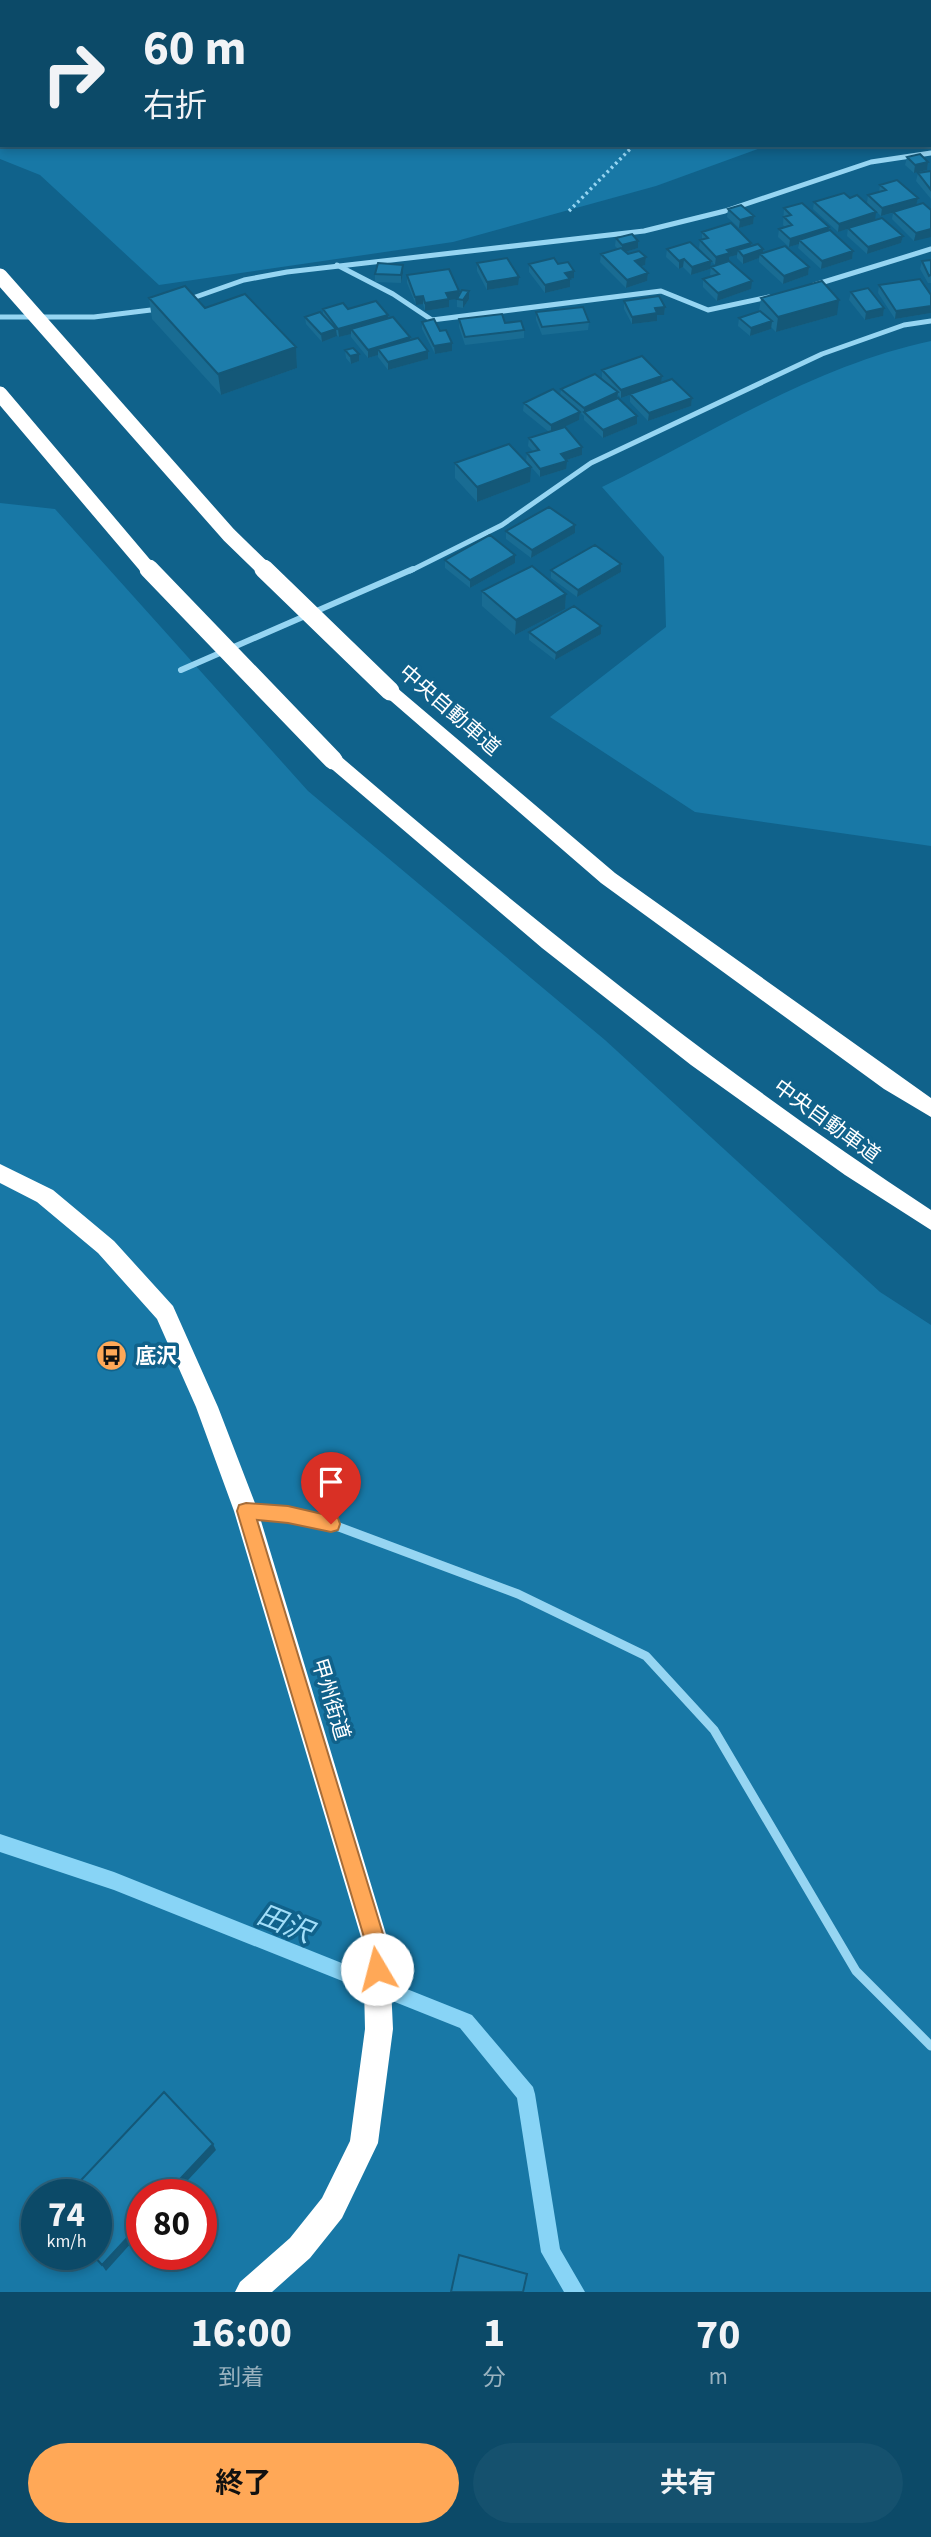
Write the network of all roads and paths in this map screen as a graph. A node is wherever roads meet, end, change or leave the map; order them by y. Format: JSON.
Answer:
{"nodes":[{"id":1,"x":632,"y":147,"type":"edge"},
{"id":2,"x":931,"y":152,"type":"edge"},
{"id":3,"x":533,"y":246,"type":"junction"},
{"id":4,"x":931,"y":249,"type":"edge"},
{"id":5,"x":337,"y":265,"type":"junction"},
{"id":6,"x":0,"y":276,"type":"edge"},
{"id":7,"x":811,"y":285,"type":"edge"},
{"id":8,"x":776,"y":295,"type":"edge"},
{"id":9,"x":176,"y":304,"type":"edge"},
{"id":10,"x":163,"y":308,"type":"edge"},
{"id":11,"x":0,"y":317,"type":"edge"},
{"id":12,"x":931,"y":321,"type":"edge"},
{"id":13,"x":0,"y":394,"type":"edge"},
{"id":14,"x":181,"y":670,"type":"dead end"},
{"id":15,"x":931,"y":1109,"type":"edge"},
{"id":16,"x":0,"y":1173,"type":"edge"},
{"id":17,"x":931,"y":1221,"type":"edge"},
{"id":18,"x":246,"y":1511,"type":"junction"},
{"id":19,"x":931,"y":2046,"type":"edge"},
{"id":20,"x":250,"y":2292,"type":"edge"}],
"edges":[{"from":1,"to":3,"type":"path"},
{"from":2,"to":3,"type":"street"},
{"from":3,"to":5,"type":"street"},
{"from":4,"to":7,"type":"street"},
{"from":5,"to":8,"type":"street"},
{"from":5,"to":9,"type":"street"},
{"from":6,"to":15,"type":"highway","name":"中央自動車道","bridge":true},
{"from":10,"to":11,"type":"street"},
{"from":12,"to":14,"type":"street"},
{"from":13,"to":17,"type":"highway","name":"中央自動車道","bridge":true},
{"from":16,"to":18,"type":"highway","name":"甲州街道"},
{"from":18,"to":19,"type":"street"},
{"from":18,"to":20,"type":"highway","name":"甲州街道"}]}
